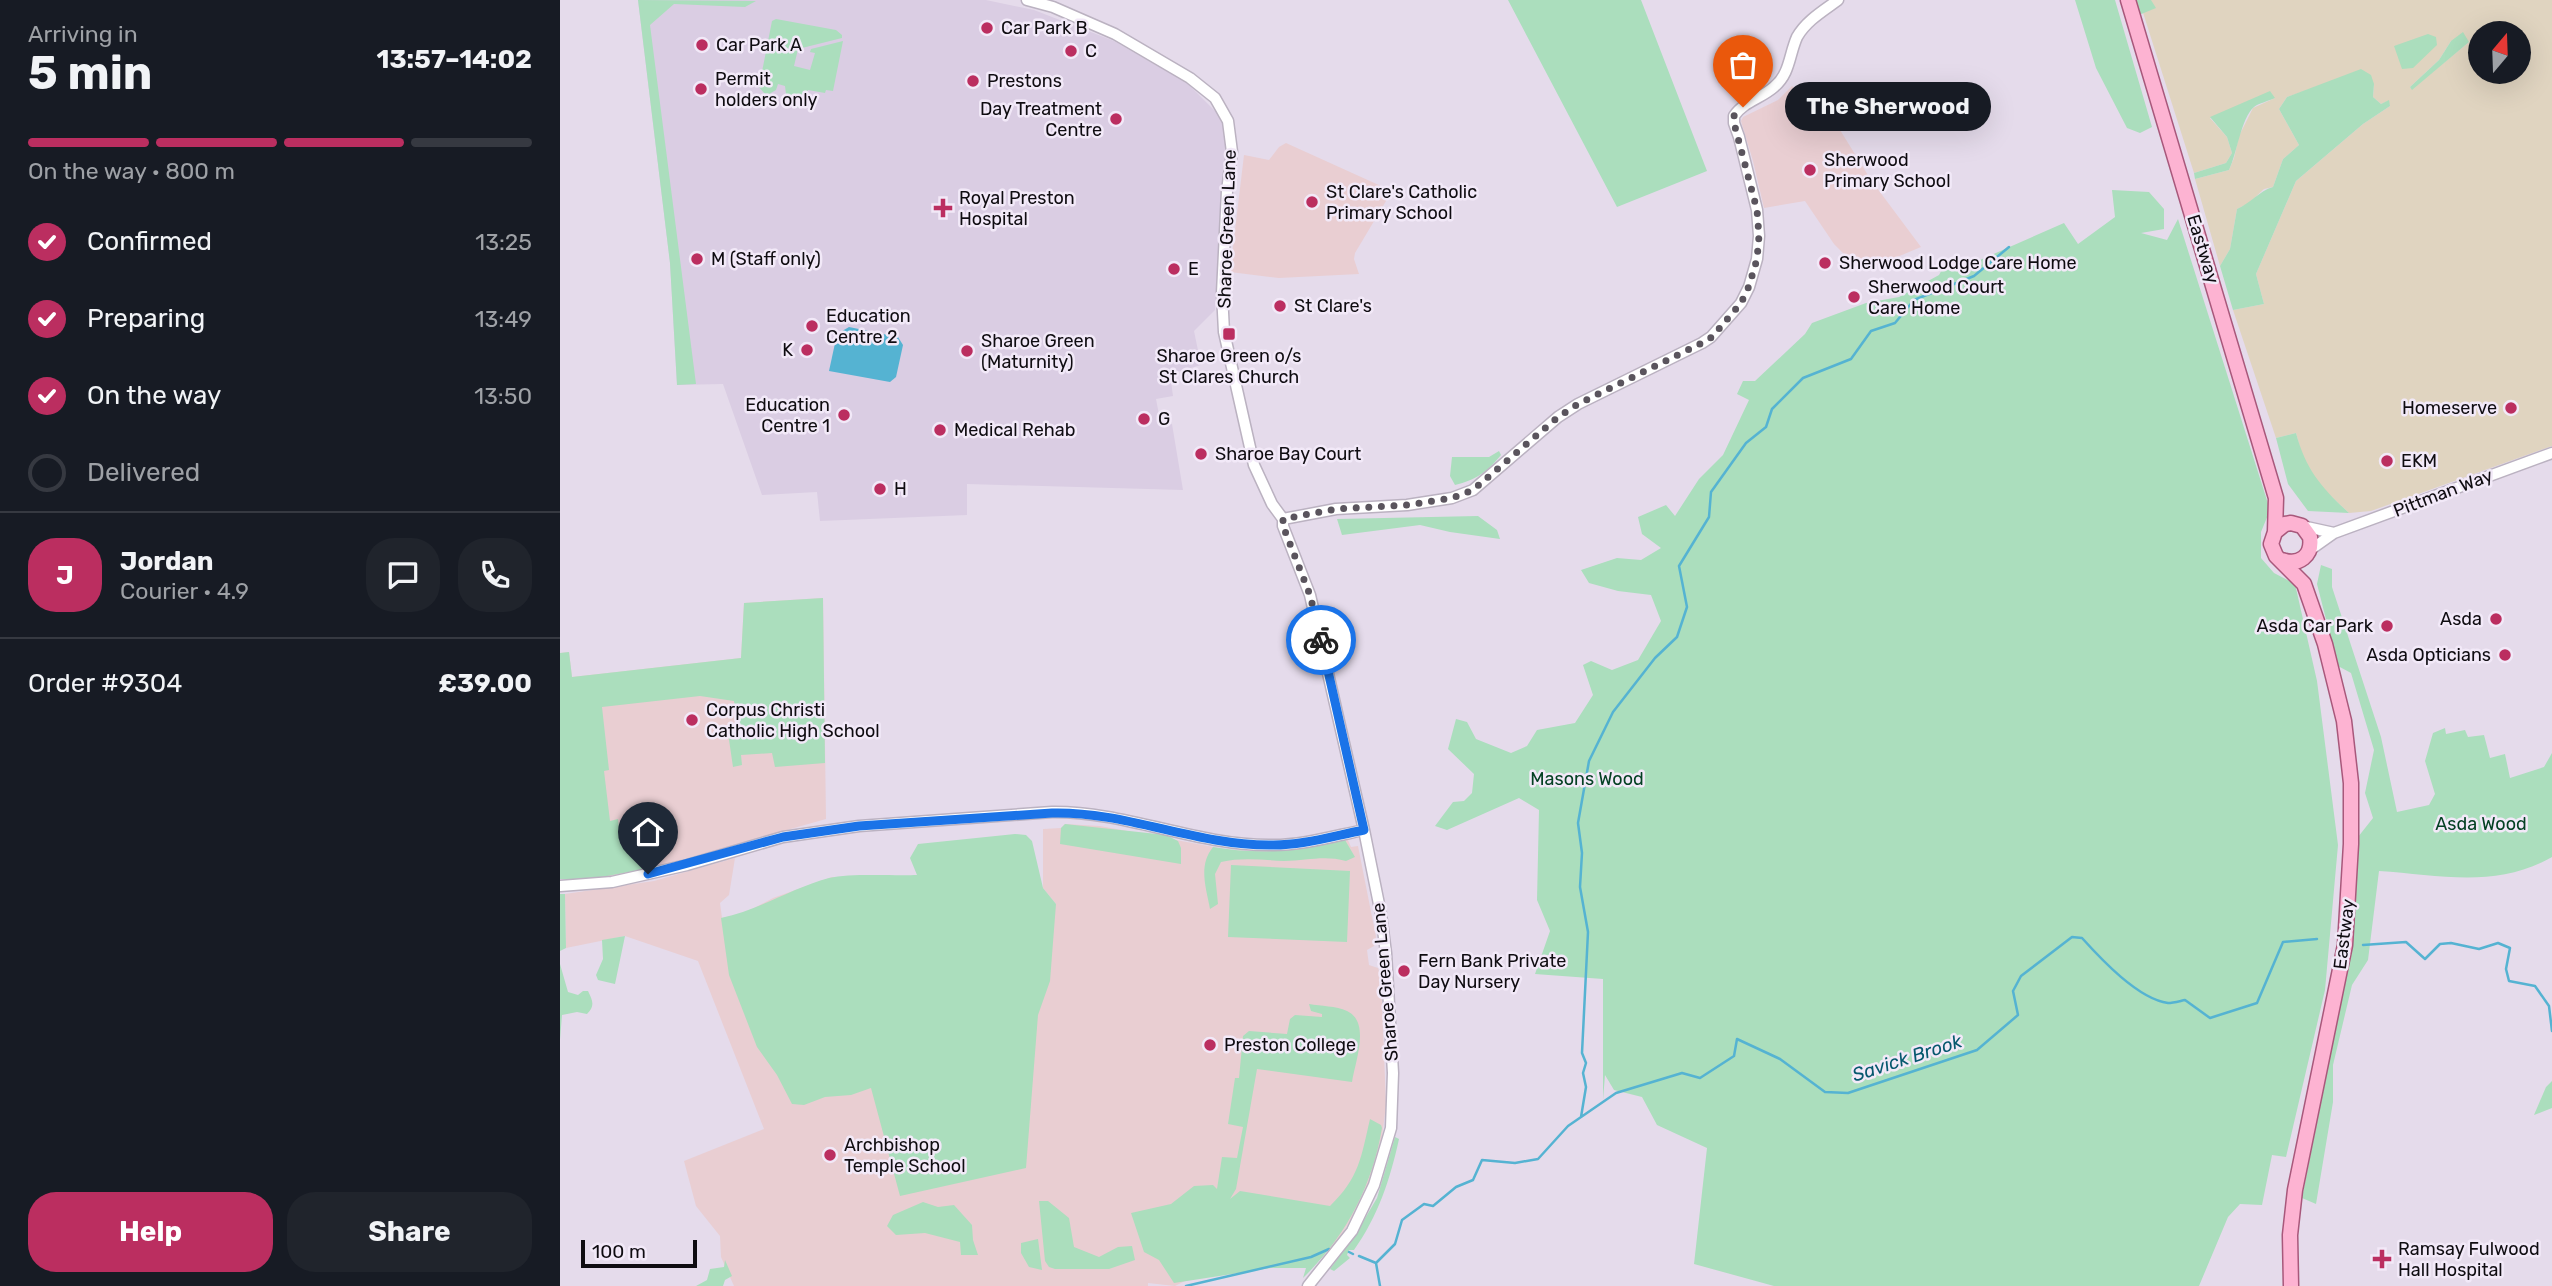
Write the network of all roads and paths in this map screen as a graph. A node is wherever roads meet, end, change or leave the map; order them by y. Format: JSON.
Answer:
{"nodes":[{"id":1,"x":1027,"y":0,"type":"edge"},
{"id":2,"x":1838,"y":0,"type":"edge"},
{"id":3,"x":2128,"y":0,"type":"edge"},
{"id":4,"x":2552,"y":453,"type":"edge"},
{"id":5,"x":2276,"y":498,"type":"junction"},
{"id":6,"x":1283,"y":519,"type":"junction"},
{"id":7,"x":2300,"y":525,"type":"junction"},
{"id":8,"x":2275,"y":532,"type":"junction"},
{"id":9,"x":2334,"y":533,"type":"junction"},
{"id":10,"x":2309,"y":552,"type":"junction"},
{"id":11,"x":2282,"y":560,"type":"junction"},
{"id":12,"x":2304,"y":584,"type":"junction"},
{"id":13,"x":1364,"y":830,"type":"junction"},
{"id":14,"x":560,"y":886,"type":"edge"},
{"id":15,"x":1308,"y":1286,"type":"edge"},
{"id":16,"x":2291,"y":1286,"type":"edge"}],
"edges":[{"from":1,"to":6,"type":"street","name":"Sharoe Green Lane"},
{"from":2,"to":6,"type":"street"},
{"from":3,"to":5,"type":"main road","name":"Eastway"},
{"from":4,"to":9,"type":"street","name":"Pittman Way"},
{"from":5,"to":7,"type":"main road","name":"Eastway"},
{"from":5,"to":8,"type":"main road","name":"Eastway"},
{"from":6,"to":13,"type":"street","name":"Sharoe Green Lane"},
{"from":7,"to":8,"type":"main road"},
{"from":7,"to":9,"type":"street"},
{"from":7,"to":10,"type":"main road"},
{"from":8,"to":11,"type":"main road"},
{"from":9,"to":10,"type":"street","name":"Pittman Way"},
{"from":10,"to":11,"type":"main road"},
{"from":10,"to":12,"type":"main road","name":"Eastway"},
{"from":11,"to":12,"type":"main road","name":"Eastway"},
{"from":12,"to":16,"type":"main road","name":"Eastway"},
{"from":13,"to":14,"type":"street"},
{"from":13,"to":15,"type":"street","name":"Sharoe Green Lane"}]}
